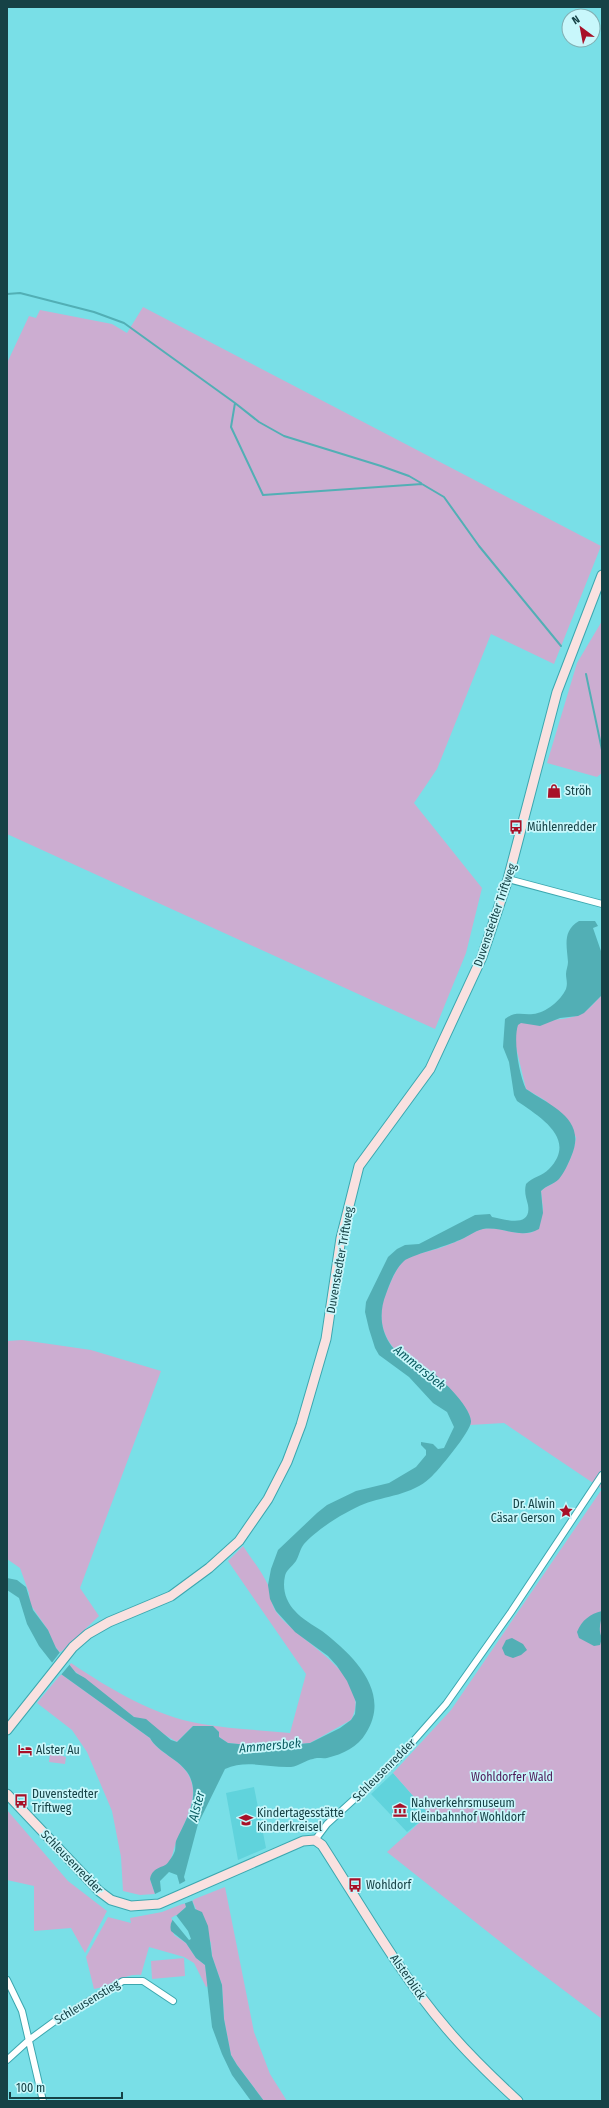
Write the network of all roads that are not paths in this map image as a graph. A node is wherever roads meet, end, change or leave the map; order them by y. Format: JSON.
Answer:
{"nodes":[{"id":1,"x":602,"y":575,"type":"edge"},
{"id":2,"x":508,"y":879,"type":"junction"},
{"id":3,"x":602,"y":904,"type":"edge"},
{"id":4,"x":602,"y":1475,"type":"edge"},
{"id":5,"x":10,"y":1720,"type":"edge"},
{"id":6,"x":7,"y":1730,"type":"edge"},
{"id":7,"x":8,"y":1796,"type":"edge"},
{"id":8,"x":314,"y":1840,"type":"junction"},
{"id":9,"x":7,"y":1980,"type":"edge"},
{"id":10,"x":173,"y":2001,"type":"dead end"},
{"id":11,"x":29,"y":2040,"type":"junction"},
{"id":12,"x":7,"y":2060,"type":"edge"},
{"id":13,"x":43,"y":2101,"type":"edge"},
{"id":14,"x":518,"y":2101,"type":"edge"}],
"edges":[{"from":1,"to":2,"type":"street","name":"Duvenstedter Triftweg"},
{"from":2,"to":3,"type":"street"},
{"from":2,"to":5,"type":"street","name":"Duvenstedter Triftweg"},
{"from":4,"to":8,"type":"street","name":"Schleusenredder"},
{"from":5,"to":6,"type":"street","name":"Duvenstedter Triftweg"},
{"from":7,"to":8,"type":"street","name":"Schleusenredder"},
{"from":8,"to":14,"type":"street","name":"Alsterblick"},
{"from":9,"to":11,"type":"street"},
{"from":10,"to":11,"type":"street","name":"Schleusenstieg"},
{"from":11,"to":12,"type":"street","name":"Schleusenstieg"},
{"from":11,"to":13,"type":"street"}]}
